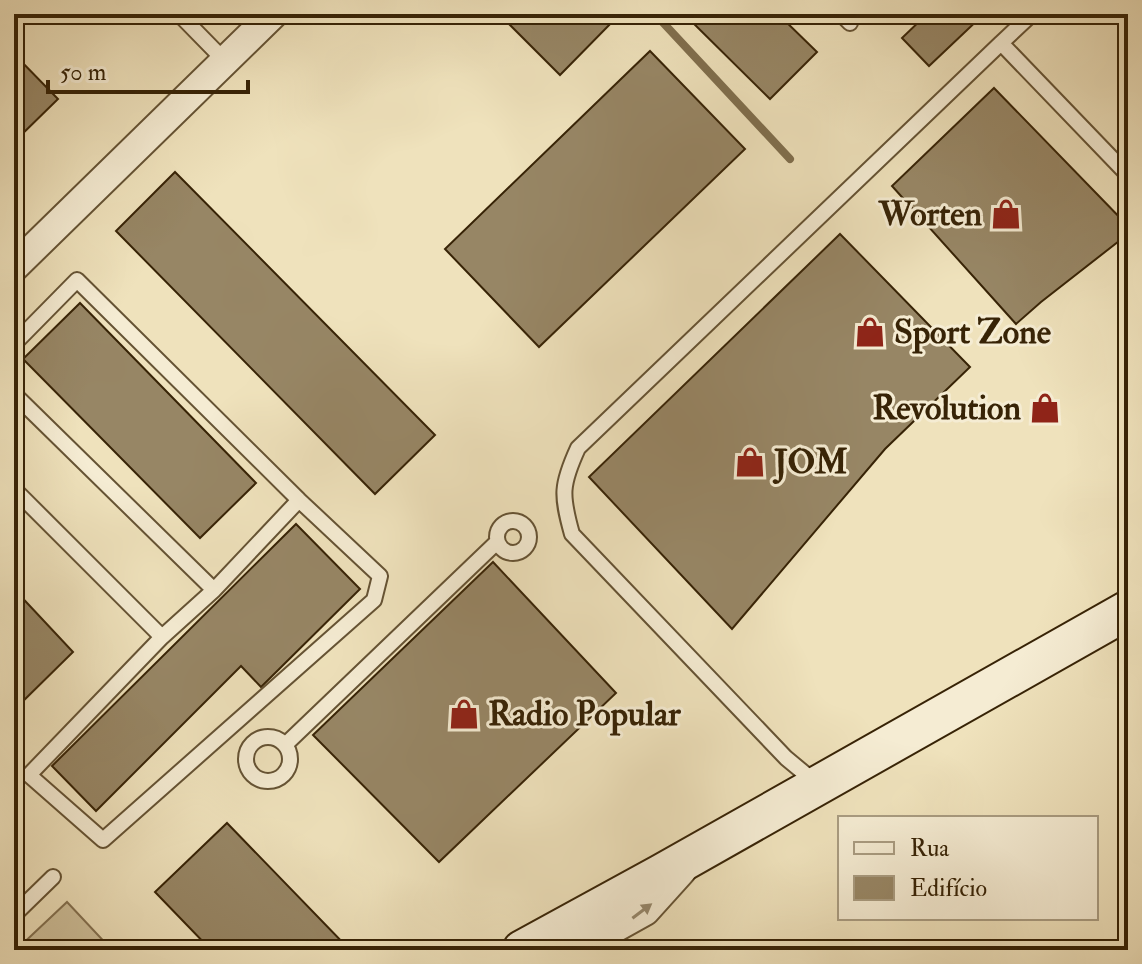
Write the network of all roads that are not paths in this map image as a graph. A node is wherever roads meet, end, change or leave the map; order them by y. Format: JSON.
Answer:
{"nodes":[{"id":1,"x":179,"y":14,"type":"edge"},
{"id":2,"x":273,"y":14,"type":"edge"},
{"id":3,"x":1032,"y":14,"type":"edge"},
{"id":4,"x":1001,"y":43,"type":"junction"},
{"id":5,"x":225,"y":61,"type":"junction"},
{"id":6,"x":1128,"y":175,"type":"edge"},
{"id":7,"x":14,"y":267,"type":"edge"},
{"id":8,"x":14,"y":344,"type":"edge"},
{"id":9,"x":14,"y":394,"type":"edge"},
{"id":10,"x":14,"y":489,"type":"edge"},
{"id":11,"x":299,"y":500,"type":"junction"},
{"id":12,"x":497,"y":542,"type":"dead end"},
{"id":13,"x":214,"y":590,"type":"junction"},
{"id":14,"x":1128,"y":610,"type":"edge"},
{"id":15,"x":162,"y":637,"type":"junction"},
{"id":16,"x":285,"y":745,"type":"dead end"},
{"id":17,"x":818,"y":785,"type":"junction"},
{"id":18,"x":710,"y":846,"type":"junction"},
{"id":19,"x":53,"y":877,"type":"dead end"},
{"id":20,"x":14,"y":915,"type":"edge"},
{"id":21,"x":522,"y":950,"type":"edge"},
{"id":22,"x":575,"y":950,"type":"edge"}],
"edges":[{"from":1,"to":5,"type":"lane"},
{"from":2,"to":5,"type":"street"},
{"from":3,"to":4,"type":"lane"},
{"from":4,"to":6,"type":"lane"},
{"from":4,"to":17,"type":"lane"},
{"from":5,"to":7,"type":"street"},
{"from":8,"to":11,"type":"lane"},
{"from":9,"to":13,"type":"lane"},
{"from":10,"to":15,"type":"lane"},
{"from":11,"to":13,"type":"lane"},
{"from":11,"to":15,"type":"lane"},
{"from":12,"to":16,"type":"lane"},
{"from":13,"to":15,"type":"lane"},
{"from":14,"to":17,"type":"street"},
{"from":17,"to":18,"type":"street"},
{"from":18,"to":21,"type":"street"},
{"from":22,"to":18,"type":"street","one_way":true},
{"from":19,"to":20,"type":"lane"}]}
